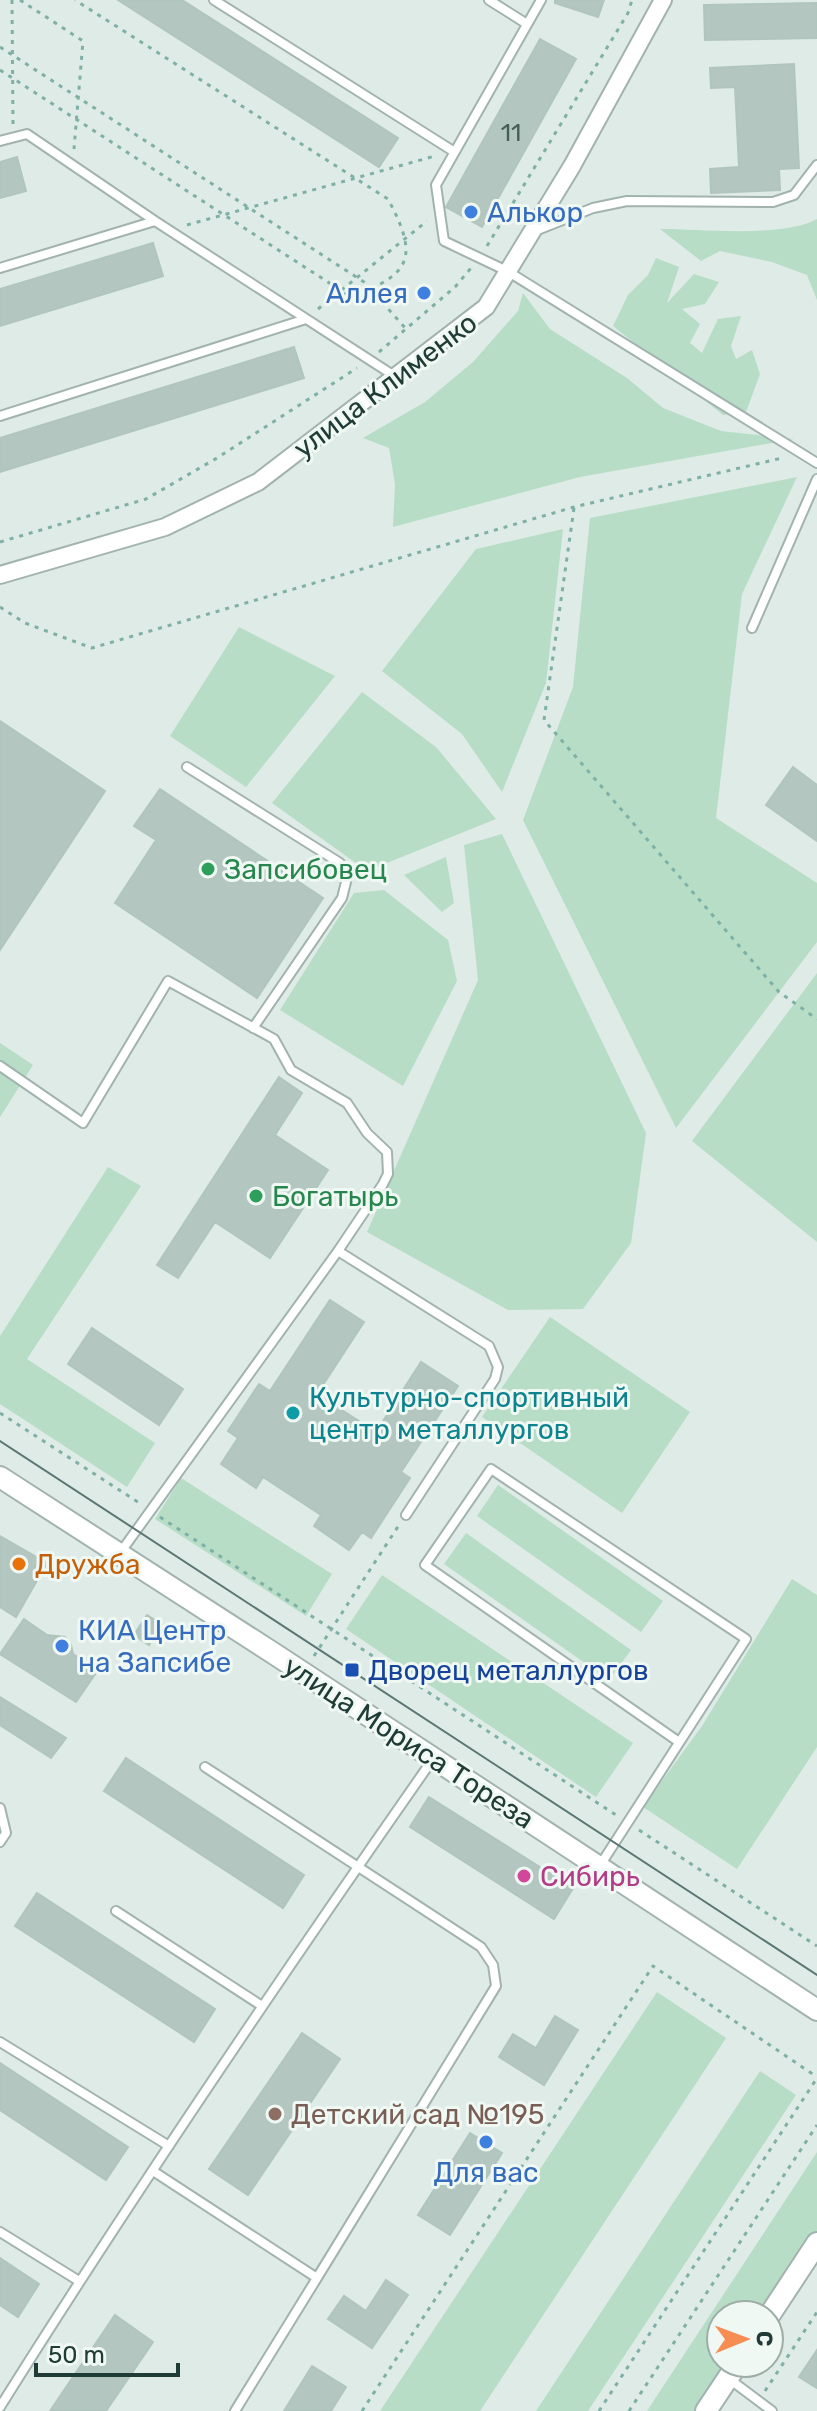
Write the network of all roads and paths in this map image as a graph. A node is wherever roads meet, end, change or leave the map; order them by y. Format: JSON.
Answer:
{"nodes":[{"id":1,"x":12,"y":0,"type":"edge"},
{"id":2,"x":20,"y":0,"type":"edge"},
{"id":3,"x":75,"y":0,"type":"edge"},
{"id":4,"x":214,"y":0,"type":"edge"},
{"id":5,"x":489,"y":0,"type":"edge"},
{"id":6,"x":541,"y":0,"type":"edge"},
{"id":7,"x":632,"y":0,"type":"edge"},
{"id":8,"x":663,"y":0,"type":"edge"},
{"id":9,"x":527,"y":24,"type":"junction"},
{"id":10,"x":0,"y":47,"type":"edge"},
{"id":11,"x":12,"y":55,"type":"junction"},
{"id":12,"x":0,"y":70,"type":"edge"},
{"id":13,"x":12,"y":78,"type":"junction"},
{"id":14,"x":78,"y":97,"type":"junction"},
{"id":15,"x":76,"y":120,"type":"junction"},
{"id":16,"x":13,"y":138,"type":"junction"},
{"id":17,"x":0,"y":141,"type":"edge"},
{"id":18,"x":453,"y":151,"type":"junction"},
{"id":19,"x":73,"y":165,"type":"junction"},
{"id":20,"x":817,"y":165,"type":"edge"},
{"id":21,"x":355,"y":179,"type":"junction"},
{"id":22,"x":250,"y":208,"type":"junction"},
{"id":23,"x":439,"y":211,"type":"junction"},
{"id":24,"x":224,"y":215,"type":"junction"},
{"id":25,"x":155,"y":221,"type":"junction"},
{"id":26,"x":168,"y":230,"type":"junction"},
{"id":27,"x":531,"y":232,"type":"junction"},
{"id":28,"x":405,"y":239,"type":"junction"},
{"id":29,"x":479,"y":258,"type":"junction"},
{"id":30,"x":0,"y":268,"type":"edge"},
{"id":31,"x":507,"y":271,"type":"junction"},
{"id":32,"x":357,"y":278,"type":"junction"},
{"id":33,"x":371,"y":290,"type":"junction"},
{"id":34,"x":341,"y":291,"type":"junction"},
{"id":35,"x":306,"y":319,"type":"junction"},
{"id":36,"x":407,"y":330,"type":"junction"},
{"id":37,"x":369,"y":360,"type":"junction"},
{"id":38,"x":397,"y":378,"type":"junction"},
{"id":39,"x":0,"y":416,"type":"edge"},
{"id":40,"x":801,"y":454,"type":"junction"},
{"id":41,"x":817,"y":463,"type":"edge"},
{"id":42,"x":817,"y":479,"type":"edge"},
{"id":43,"x":574,"y":507,"type":"junction"},
{"id":44,"x":0,"y":542,"type":"edge"},
{"id":45,"x":0,"y":575,"type":"edge"},
{"id":46,"x":0,"y":607,"type":"edge"},
{"id":47,"x":752,"y":628,"type":"dead end"},
{"id":48,"x":187,"y":767,"type":"dead end"},
{"id":49,"x":817,"y":1019,"type":"edge"},
{"id":50,"x":253,"y":1028,"type":"junction"},
{"id":51,"x":0,"y":1066,"type":"edge"},
{"id":52,"x":338,"y":1251,"type":"junction"},
{"id":53,"x":0,"y":1413,"type":"edge"},
{"id":54,"x":0,"y":1477,"type":"edge"},
{"id":55,"x":149,"y":1510,"type":"junction"},
{"id":56,"x":406,"y":1515,"type":"joint"},
{"id":57,"x":119,"y":1554,"type":"junction"},
{"id":58,"x":331,"y":1629,"type":"junction"},
{"id":59,"x":319,"y":1648,"type":"dead end"},
{"id":60,"x":679,"y":1742,"type":"junction"},
{"id":61,"x":433,"y":1759,"type":"junction"},
{"id":62,"x":205,"y":1767,"type":"dead end"},
{"id":63,"x":0,"y":1808,"type":"edge"},
{"id":64,"x":628,"y":1822,"type":"junction"},
{"id":65,"x":0,"y":1842,"type":"edge"},
{"id":66,"x":360,"y":1867,"type":"junction"},
{"id":67,"x":599,"y":1867,"type":"junction"},
{"id":68,"x":116,"y":1911,"type":"dead end"},
{"id":69,"x":817,"y":1946,"type":"edge"},
{"id":70,"x":262,"y":2006,"type":"junction"},
{"id":71,"x":817,"y":2010,"type":"edge"},
{"id":72,"x":0,"y":2042,"type":"edge"},
{"id":73,"x":817,"y":2078,"type":"edge"},
{"id":74,"x":817,"y":2125,"type":"edge"},
{"id":75,"x":169,"y":2146,"type":"junction"},
{"id":76,"x":153,"y":2171,"type":"junction"},
{"id":77,"x":0,"y":2232,"type":"edge"},
{"id":78,"x":817,"y":2243,"type":"edge"},
{"id":79,"x":317,"y":2278,"type":"junction"},
{"id":80,"x":79,"y":2281,"type":"junction"},
{"id":81,"x":780,"y":2299,"type":"edge"},
{"id":82,"x":817,"y":2312,"type":"edge"},
{"id":83,"x":728,"y":2379,"type":"edge"},
{"id":84,"x":740,"y":2379,"type":"edge"},
{"id":85,"x":758,"y":2401,"type":"junction"},
{"id":86,"x":0,"y":2407,"type":"edge"},
{"id":87,"x":235,"y":2411,"type":"edge"},
{"id":88,"x":362,"y":2411,"type":"edge"},
{"id":89,"x":599,"y":2411,"type":"edge"},
{"id":90,"x":629,"y":2411,"type":"edge"},
{"id":91,"x":706,"y":2411,"type":"edge"},
{"id":92,"x":772,"y":2411,"type":"edge"}],
"edges":[{"from":1,"to":11,"type":"path"},
{"from":2,"to":14,"type":"path"},
{"from":3,"to":21,"type":"path"},
{"from":4,"to":18,"type":"lane"},
{"from":5,"to":9,"type":"lane"},
{"from":6,"to":9,"type":"lane"},
{"from":7,"to":29,"type":"path"},
{"from":8,"to":27,"type":"street","name":"улица Клименко"},
{"from":9,"to":18,"type":"lane"},
{"from":10,"to":11,"type":"path"},
{"from":11,"to":13,"type":"path"},
{"from":11,"to":14,"type":"path"},
{"from":12,"to":13,"type":"path"},
{"from":13,"to":15,"type":"path"},
{"from":13,"to":16,"type":"path"},
{"from":14,"to":15,"type":"path"},
{"from":14,"to":22,"type":"path"},
{"from":15,"to":19,"type":"path"},
{"from":15,"to":24,"type":"path"},
{"from":16,"to":17,"type":"lane"},
{"from":16,"to":19,"type":"lane"},
{"from":18,"to":21,"type":"path"},
{"from":18,"to":23,"type":"lane"},
{"from":19,"to":25,"type":"lane"},
{"from":20,"to":27,"type":"lane"},
{"from":21,"to":22,"type":"path"},
{"from":21,"to":28,"type":"path"},
{"from":22,"to":24,"type":"path"},
{"from":22,"to":32,"type":"path"},
{"from":23,"to":28,"type":"path"},
{"from":23,"to":29,"type":"lane"},
{"from":24,"to":26,"type":"path"},
{"from":24,"to":34,"type":"path"},
{"from":25,"to":26,"type":"lane"},
{"from":25,"to":30,"type":"lane"},
{"from":26,"to":35,"type":"lane"},
{"from":27,"to":31,"type":"street","name":"улица Клименко"},
{"from":28,"to":32,"type":"path"},
{"from":28,"to":33,"type":"path"},
{"from":29,"to":31,"type":"lane"},
{"from":29,"to":36,"type":"path"},
{"from":31,"to":38,"type":"street","name":"улица Клименко"},
{"from":31,"to":40,"type":"lane"},
{"from":32,"to":33,"type":"path"},
{"from":32,"to":34,"type":"path"},
{"from":33,"to":34,"type":"path"},
{"from":33,"to":36,"type":"path"},
{"from":34,"to":35,"type":"path"},
{"from":35,"to":37,"type":"lane"},
{"from":35,"to":39,"type":"lane"},
{"from":36,"to":37,"type":"path"},
{"from":37,"to":38,"type":"lane"},
{"from":37,"to":44,"type":"path"},
{"from":38,"to":45,"type":"street","name":"улица Клименко"},
{"from":40,"to":41,"type":"lane"},
{"from":40,"to":43,"type":"path"},
{"from":42,"to":47,"type":"lane"},
{"from":43,"to":46,"type":"path"},
{"from":43,"to":49,"type":"path"},
{"from":48,"to":50,"type":"lane"},
{"from":50,"to":51,"type":"lane"},
{"from":50,"to":52,"type":"lane"},
{"from":52,"to":55,"type":"lane"},
{"from":52,"to":56,"type":"lane"},
{"from":53,"to":55,"type":"path"},
{"from":54,"to":57,"type":"street","name":"улица Мориса Тореза"},
{"from":55,"to":57,"type":"lane"},
{"from":55,"to":58,"type":"path"},
{"from":56,"to":58,"type":"path"},
{"from":57,"to":61,"type":"street","name":"улица Мориса Тореза"},
{"from":58,"to":59,"type":"path"},
{"from":58,"to":64,"type":"path"},
{"from":60,"to":60,"type":"lane"},
{"from":60,"to":64,"type":"lane"},
{"from":61,"to":66,"type":"lane"},
{"from":61,"to":67,"type":"street","name":"улица Мориса Тореза"},
{"from":62,"to":66,"type":"lane"},
{"from":63,"to":65,"type":"lane"},
{"from":64,"to":67,"type":"lane"},
{"from":64,"to":69,"type":"path"},
{"from":66,"to":70,"type":"lane"},
{"from":66,"to":79,"type":"lane"},
{"from":67,"to":71,"type":"street","name":"улица Мориса Тореза"},
{"from":68,"to":70,"type":"lane"},
{"from":70,"to":75,"type":"lane"},
{"from":72,"to":75,"type":"lane"},
{"from":73,"to":88,"type":"path"},
{"from":73,"to":89,"type":"path"},
{"from":74,"to":90,"type":"path"},
{"from":75,"to":76,"type":"lane"},
{"from":76,"to":79,"type":"lane"},
{"from":76,"to":80,"type":"lane"},
{"from":77,"to":80,"type":"lane"},
{"from":78,"to":81,"type":"street"},
{"from":79,"to":87,"type":"lane"},
{"from":80,"to":86,"type":"lane"},
{"from":82,"to":85,"type":"path"},
{"from":83,"to":91,"type":"street"},
{"from":84,"to":85,"type":"lane"},
{"from":85,"to":92,"type":"lane"}]}
